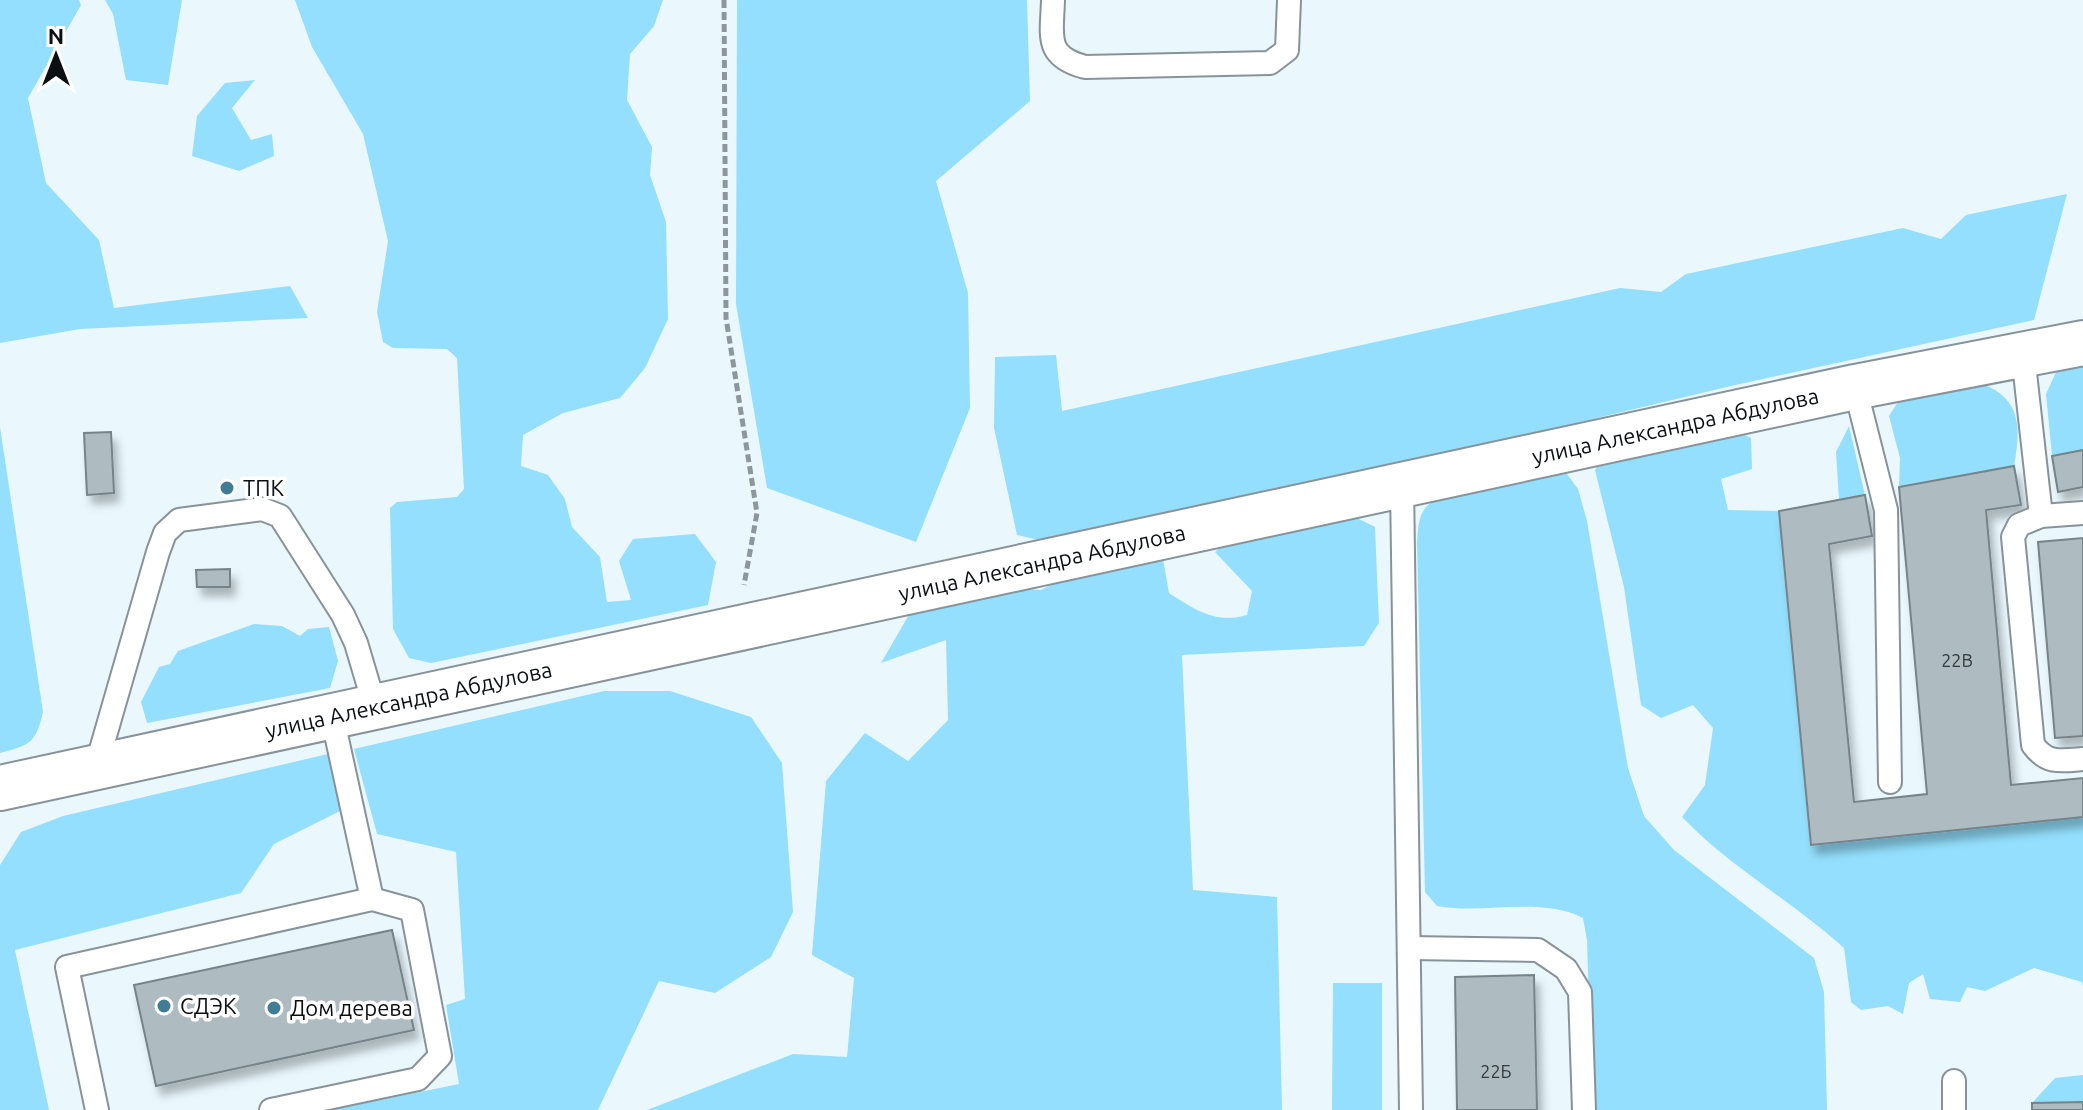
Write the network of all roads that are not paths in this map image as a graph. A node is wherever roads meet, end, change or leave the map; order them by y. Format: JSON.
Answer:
{"nodes":[{"id":1,"x":1053,"y":0,"type":"edge"},
{"id":2,"x":1289,"y":0,"type":"edge"},
{"id":3,"x":2083,"y":343,"type":"edge"},
{"id":4,"x":2023,"y":355,"type":"junction"},
{"id":5,"x":1855,"y":387,"type":"junction"},
{"id":6,"x":1402,"y":485,"type":"junction"},
{"id":7,"x":2083,"y":513,"type":"edge"},
{"id":8,"x":2041,"y":516,"type":"junction"},
{"id":9,"x":375,"y":707,"type":"junction"},
{"id":10,"x":332,"y":716,"type":"junction"},
{"id":11,"x":2083,"y":759,"type":"edge"},
{"id":12,"x":96,"y":767,"type":"junction"},
{"id":13,"x":1890,"y":782,"type":"dead end"},
{"id":14,"x":0,"y":788,"type":"edge"},
{"id":15,"x":372,"y":899,"type":"junction"},
{"id":16,"x":1409,"y":948,"type":"junction"},
{"id":17,"x":1954,"y":1081,"type":"dead end"},
{"id":18,"x":97,"y":1110,"type":"edge"},
{"id":19,"x":271,"y":1110,"type":"edge"},
{"id":20,"x":1411,"y":1110,"type":"edge"},
{"id":21,"x":1584,"y":1110,"type":"edge"},
{"id":22,"x":1954,"y":1110,"type":"edge"}],
"edges":[{"from":1,"to":2,"type":"lane"},
{"from":3,"to":4,"type":"street","name":"улица Александра Абдулова"},
{"from":4,"to":5,"type":"street","name":"улица Александра Абдулова"},
{"from":4,"to":8,"type":"lane"},
{"from":5,"to":6,"type":"street","name":"улица Александра Абдулова"},
{"from":5,"to":13,"type":"lane"},
{"from":6,"to":9,"type":"street","name":"улица Александра Абдулова"},
{"from":6,"to":16,"type":"lane"},
{"from":7,"to":8,"type":"lane"},
{"from":8,"to":11,"type":"lane"},
{"from":9,"to":10,"type":"street","name":"улица Александра Абдулова"},
{"from":9,"to":12,"type":"lane"},
{"from":10,"to":12,"type":"street","name":"улица Александра Абдулова"},
{"from":10,"to":15,"type":"lane"},
{"from":12,"to":14,"type":"street","name":"улица Александра Абдулова"},
{"from":15,"to":18,"type":"lane"},
{"from":15,"to":19,"type":"lane"},
{"from":16,"to":20,"type":"lane"},
{"from":16,"to":21,"type":"lane"},
{"from":17,"to":22,"type":"lane"}]}
